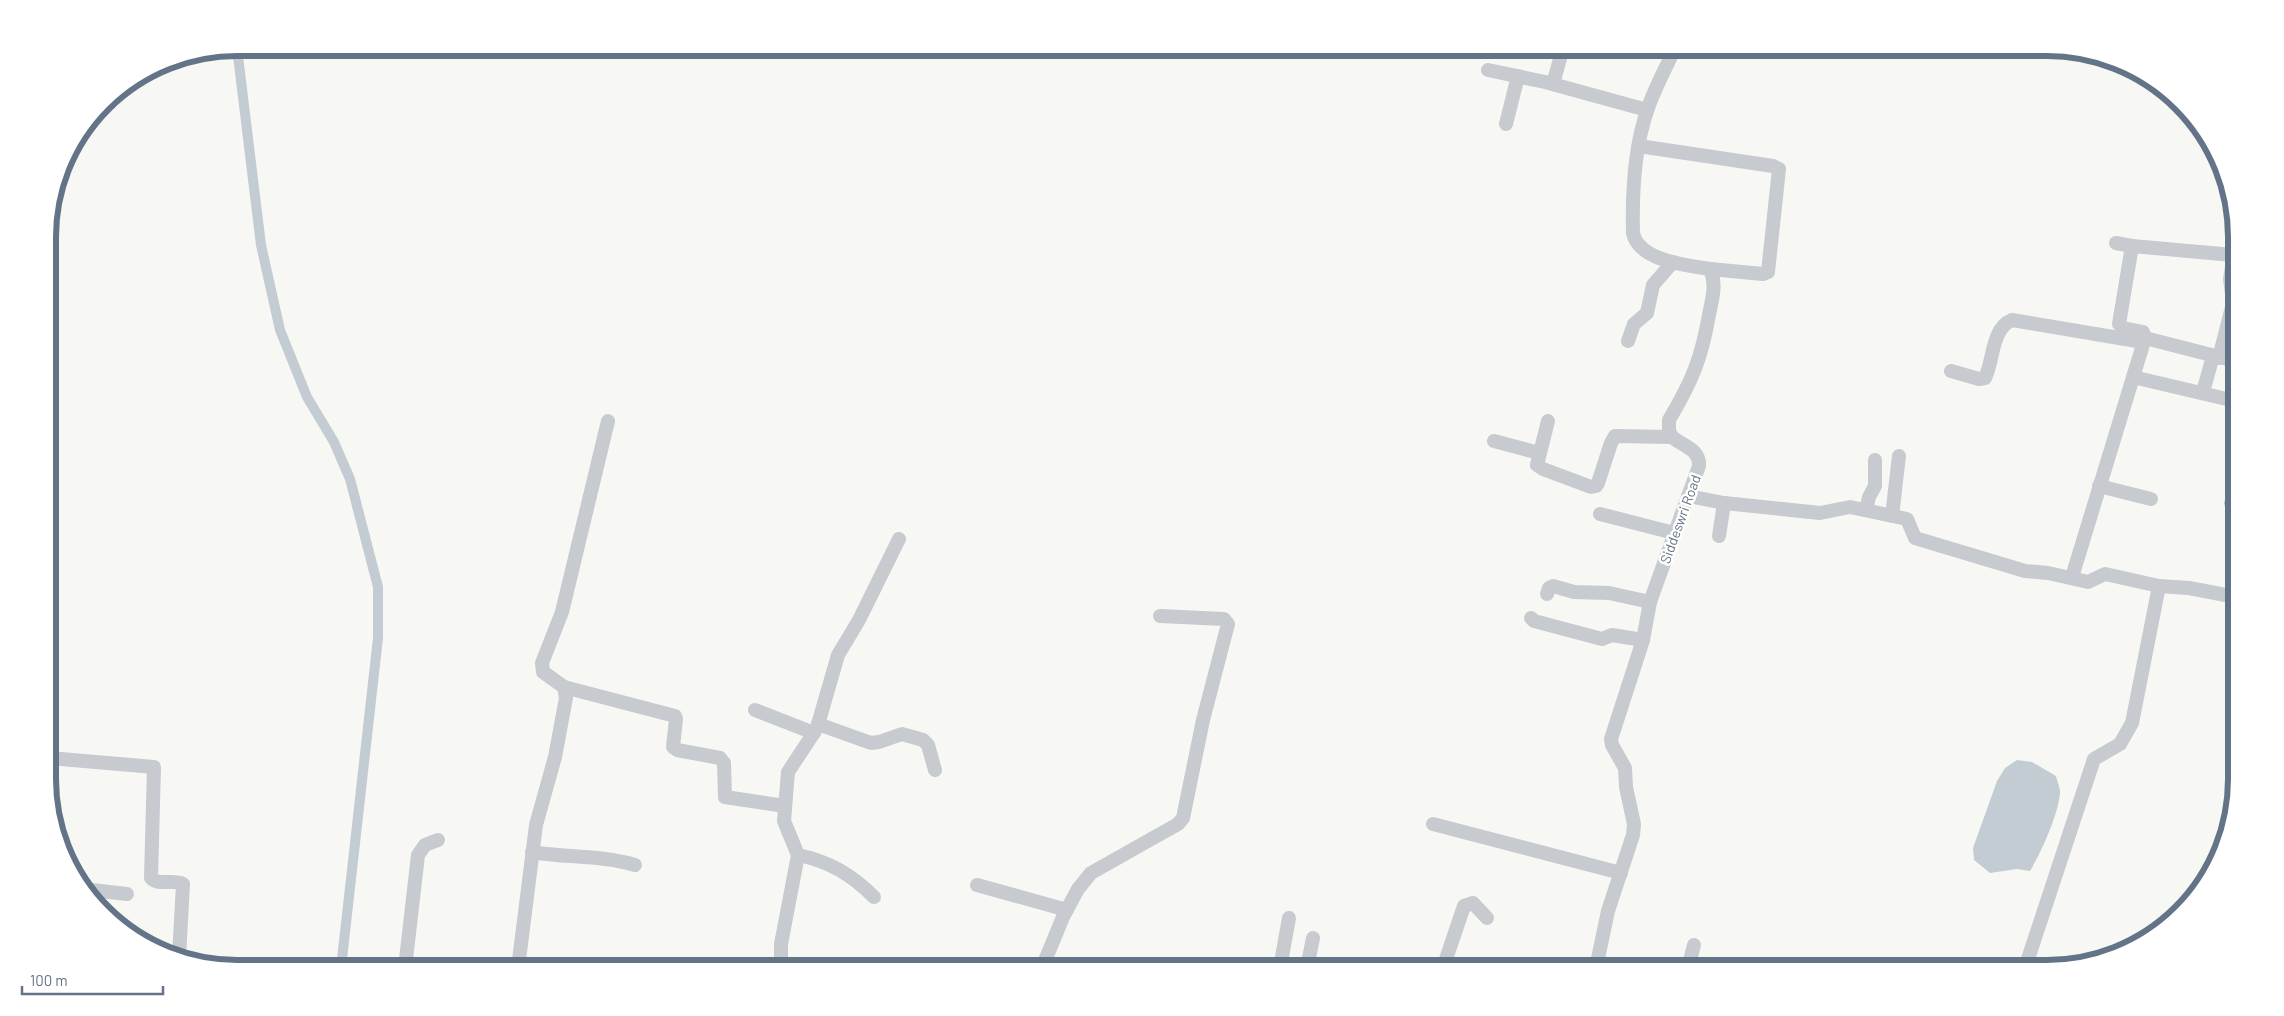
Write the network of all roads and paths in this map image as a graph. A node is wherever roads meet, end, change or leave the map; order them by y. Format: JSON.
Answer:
{"nodes":[{"id":1,"x":1562,"y":56,"type":"edge"},
{"id":2,"x":1671,"y":56,"type":"edge"},
{"id":3,"x":1488,"y":70,"type":"dead end"},
{"id":4,"x":1518,"y":76,"type":"junction"},
{"id":5,"x":1553,"y":84,"type":"junction"},
{"id":6,"x":1647,"y":110,"type":"junction"},
{"id":7,"x":1506,"y":124,"type":"dead end"},
{"id":8,"x":1639,"y":146,"type":"junction"},
{"id":9,"x":2116,"y":244,"type":"dead end"},
{"id":10,"x":2132,"y":246,"type":"junction"},
{"id":11,"x":2228,"y":252,"type":"edge"},
{"id":12,"x":1673,"y":262,"type":"junction"},
{"id":13,"x":1710,"y":269,"type":"junction"},
{"id":14,"x":2228,"y":337,"type":"edge"},
{"id":15,"x":2144,"y":340,"type":"junction"},
{"id":16,"x":1628,"y":341,"type":"dead end"},
{"id":17,"x":2216,"y":357,"type":"junction"},
{"id":18,"x":2228,"y":360,"type":"edge"},
{"id":19,"x":1951,"y":372,"type":"dead end"},
{"id":20,"x":2133,"y":377,"type":"junction"},
{"id":21,"x":2203,"y":392,"type":"junction"},
{"id":22,"x":2228,"y":399,"type":"edge"},
{"id":23,"x":608,"y":420,"type":"dead end"},
{"id":24,"x":1548,"y":421,"type":"dead end"},
{"id":25,"x":1672,"y":437,"type":"junction"},
{"id":26,"x":1494,"y":441,"type":"dead end"},
{"id":27,"x":1539,"y":453,"type":"junction"},
{"id":28,"x":1899,"y":456,"type":"dead end"},
{"id":29,"x":1875,"y":460,"type":"dead end"},
{"id":30,"x":2099,"y":486,"type":"junction"},
{"id":31,"x":1688,"y":496,"type":"junction"},
{"id":32,"x":2151,"y":499,"type":"dead end"},
{"id":33,"x":1724,"y":503,"type":"junction"},
{"id":34,"x":1866,"y":510,"type":"junction"},
{"id":35,"x":1600,"y":514,"type":"dead end"},
{"id":36,"x":1892,"y":516,"type":"junction"},
{"id":37,"x":1674,"y":533,"type":"junction"},
{"id":38,"x":1720,"y":536,"type":"dead end"},
{"id":39,"x":899,"y":539,"type":"dead end"},
{"id":40,"x":2072,"y":577,"type":"junction"},
{"id":41,"x":2160,"y":586,"type":"junction"},
{"id":42,"x":1546,"y":594,"type":"dead end"},
{"id":43,"x":2228,"y":595,"type":"edge"},
{"id":44,"x":1650,"y":602,"type":"junction"},
{"id":45,"x":1160,"y":616,"type":"dead end"},
{"id":46,"x":1531,"y":618,"type":"dead end"},
{"id":47,"x":1644,"y":640,"type":"junction"},
{"id":48,"x":564,"y":687,"type":"junction"},
{"id":49,"x":755,"y":710,"type":"dead end"},
{"id":50,"x":816,"y":729,"type":"junction"},
{"id":51,"x":56,"y":759,"type":"edge"},
{"id":52,"x":935,"y":770,"type":"dead end"},
{"id":53,"x":785,"y":806,"type":"junction"},
{"id":54,"x":1434,"y":824,"type":"dead end"},
{"id":55,"x":438,"y":840,"type":"dead end"},
{"id":56,"x":532,"y":852,"type":"junction"},
{"id":57,"x":798,"y":856,"type":"junction"},
{"id":58,"x":635,"y":864,"type":"dead end"},
{"id":59,"x":1621,"y":873,"type":"junction"},
{"id":60,"x":977,"y":885,"type":"dead end"},
{"id":61,"x":95,"y":890,"type":"edge"},
{"id":62,"x":127,"y":894,"type":"dead end"},
{"id":63,"x":874,"y":897,"type":"dead end"},
{"id":64,"x":1067,"y":910,"type":"junction"},
{"id":65,"x":1289,"y":918,"type":"dead end"},
{"id":66,"x":1487,"y":918,"type":"dead end"},
{"id":67,"x":1313,"y":938,"type":"dead end"},
{"id":68,"x":1694,"y":945,"type":"dead end"},
{"id":69,"x":178,"y":950,"type":"edge"},
{"id":70,"x":407,"y":960,"type":"edge"},
{"id":71,"x":519,"y":960,"type":"edge"},
{"id":72,"x":781,"y":960,"type":"edge"},
{"id":73,"x":1045,"y":960,"type":"edge"},
{"id":74,"x":1281,"y":960,"type":"edge"},
{"id":75,"x":1309,"y":960,"type":"edge"},
{"id":76,"x":1445,"y":960,"type":"edge"},
{"id":77,"x":1598,"y":960,"type":"edge"},
{"id":78,"x":1690,"y":960,"type":"edge"},
{"id":79,"x":2028,"y":960,"type":"edge"}],
"edges":[{"from":1,"to":5,"type":"street"},
{"from":2,"to":6,"type":"street"},
{"from":3,"to":4,"type":"street"},
{"from":4,"to":5,"type":"street"},
{"from":4,"to":7,"type":"street"},
{"from":5,"to":6,"type":"street"},
{"from":6,"to":8,"type":"street"},
{"from":8,"to":12,"type":"street"},
{"from":8,"to":13,"type":"street"},
{"from":9,"to":10,"type":"street"},
{"from":10,"to":11,"type":"street"},
{"from":10,"to":15,"type":"street"},
{"from":12,"to":13,"type":"street"},
{"from":12,"to":16,"type":"street"},
{"from":13,"to":25,"type":"street"},
{"from":14,"to":17,"type":"street"},
{"from":15,"to":17,"type":"street"},
{"from":15,"to":19,"type":"street"},
{"from":15,"to":20,"type":"street"},
{"from":17,"to":18,"type":"street"},
{"from":17,"to":21,"type":"street"},
{"from":20,"to":21,"type":"street"},
{"from":20,"to":30,"type":"street"},
{"from":21,"to":22,"type":"street"},
{"from":23,"to":48,"type":"street"},
{"from":24,"to":27,"type":"street"},
{"from":25,"to":27,"type":"street"},
{"from":25,"to":31,"type":"street","name":"Siddeswri Road"},
{"from":26,"to":27,"type":"street"},
{"from":28,"to":36,"type":"street"},
{"from":29,"to":34,"type":"street"},
{"from":30,"to":32,"type":"street"},
{"from":30,"to":40,"type":"street"},
{"from":31,"to":33,"type":"street"},
{"from":31,"to":37,"type":"street","name":"Siddeswri Road"},
{"from":33,"to":34,"type":"street"},
{"from":33,"to":38,"type":"street"},
{"from":34,"to":36,"type":"street"},
{"from":35,"to":37,"type":"street"},
{"from":36,"to":40,"type":"street"},
{"from":37,"to":44,"type":"street","name":"Siddeswri Road"},
{"from":39,"to":50,"type":"street"},
{"from":40,"to":41,"type":"street"},
{"from":41,"to":43,"type":"street"},
{"from":41,"to":79,"type":"street"},
{"from":42,"to":44,"type":"street"},
{"from":44,"to":47,"type":"street","name":"Siddeswri Road"},
{"from":45,"to":64,"type":"street"},
{"from":46,"to":47,"type":"street"},
{"from":47,"to":59,"type":"street","name":"Siddeswri Road"},
{"from":48,"to":53,"type":"street"},
{"from":48,"to":56,"type":"street"},
{"from":49,"to":50,"type":"street"},
{"from":50,"to":52,"type":"street"},
{"from":50,"to":53,"type":"street"},
{"from":51,"to":69,"type":"street"},
{"from":53,"to":57,"type":"street"},
{"from":54,"to":59,"type":"street"},
{"from":55,"to":70,"type":"street"},
{"from":56,"to":58,"type":"street"},
{"from":56,"to":71,"type":"street"},
{"from":57,"to":63,"type":"street"},
{"from":57,"to":72,"type":"street"},
{"from":59,"to":77,"type":"street","name":"Siddeswri Road"},
{"from":60,"to":64,"type":"street"},
{"from":61,"to":62,"type":"street"},
{"from":64,"to":73,"type":"street"},
{"from":65,"to":74,"type":"street"},
{"from":66,"to":76,"type":"street"},
{"from":67,"to":75,"type":"street"},
{"from":68,"to":78,"type":"street"}]}
